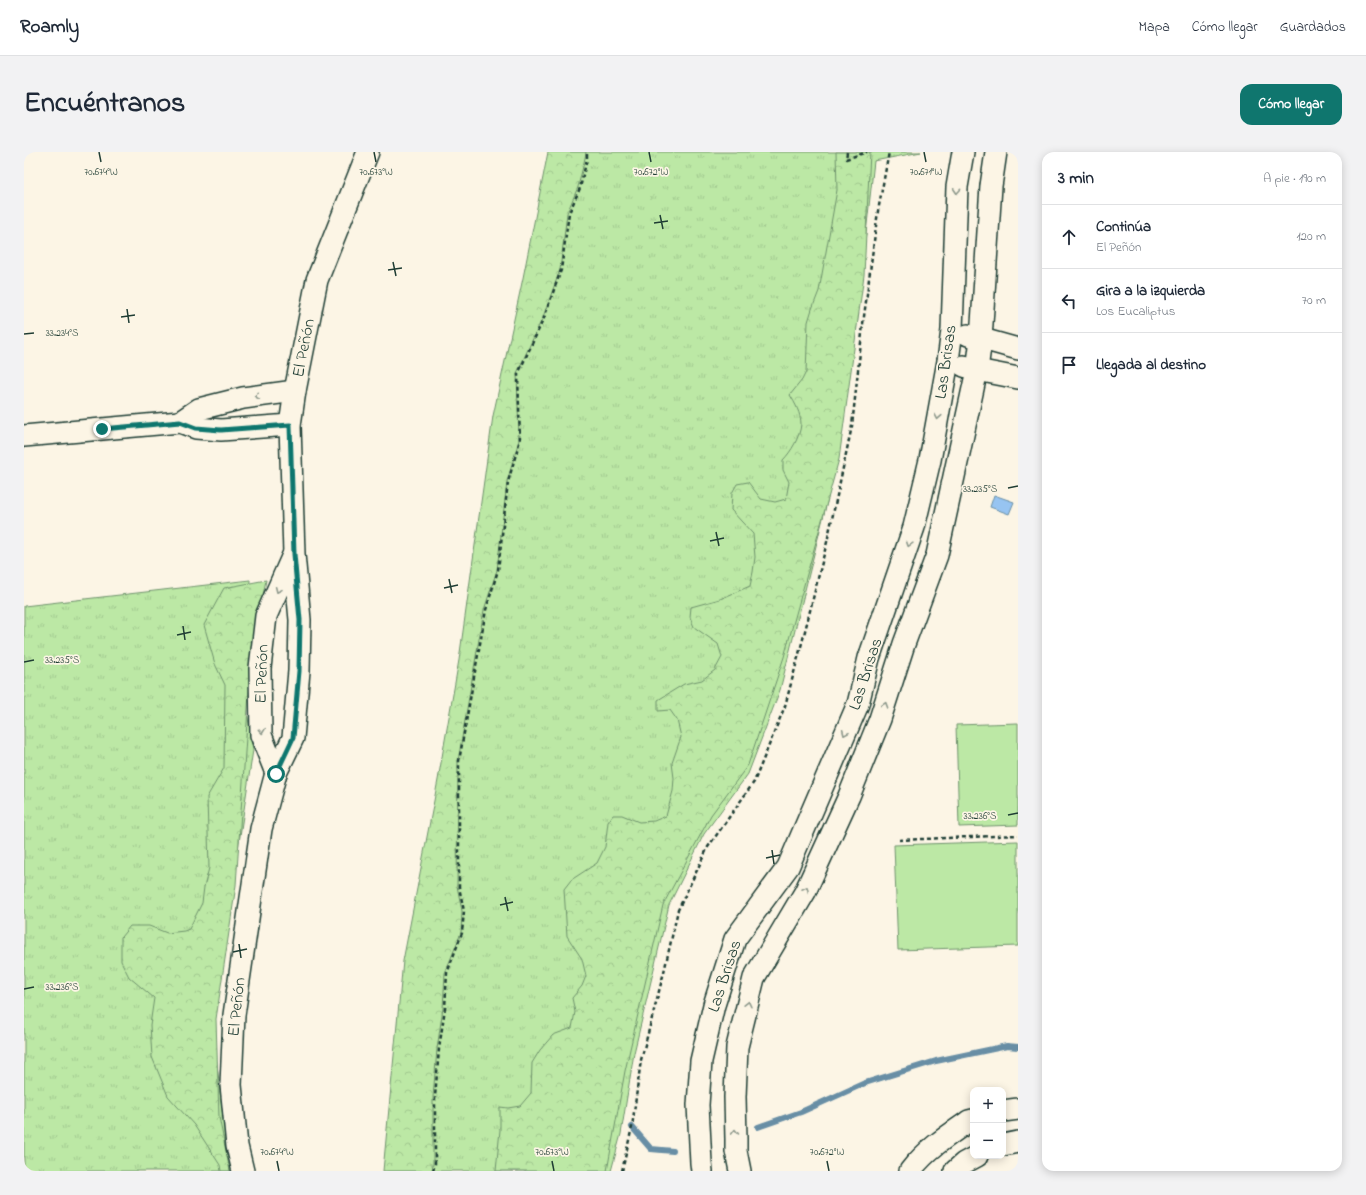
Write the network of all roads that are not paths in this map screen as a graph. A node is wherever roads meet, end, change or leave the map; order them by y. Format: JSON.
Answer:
{"nodes":[{"id":1,"x":368,"y":152,"type":"edge"},
{"id":2,"x":963,"y":152,"type":"edge"},
{"id":3,"x":996,"y":152,"type":"edge"},
{"id":4,"x":952,"y":330,"type":"junction"},
{"id":5,"x":981,"y":339,"type":"junction"},
{"id":6,"x":1018,"y":349,"type":"edge"},
{"id":7,"x":948,"y":361,"type":"junction"},
{"id":8,"x":977,"y":370,"type":"junction"},
{"id":9,"x":1018,"y":378,"type":"edge"},
{"id":10,"x":296,"y":391,"type":"junction"},
{"id":11,"x":180,"y":422,"type":"junction"},
{"id":12,"x":290,"y":425,"type":"junction"},
{"id":13,"x":24,"y":436,"type":"edge"},
{"id":14,"x":294,"y":554,"type":"junction"},
{"id":15,"x":276,"y":774,"type":"junction"},
{"id":16,"x":1018,"y":1109,"type":"edge"},
{"id":17,"x":1006,"y":1111,"type":"edge"},
{"id":18,"x":970,"y":1121,"type":"edge"},
{"id":19,"x":1018,"y":1142,"type":"edge"},
{"id":20,"x":1006,"y":1144,"type":"edge"},
{"id":21,"x":971,"y":1159,"type":"edge"},
{"id":22,"x":243,"y":1171,"type":"edge"},
{"id":23,"x":702,"y":1171,"type":"edge"},
{"id":24,"x":740,"y":1171,"type":"edge"},
{"id":25,"x":910,"y":1171,"type":"edge"},
{"id":26,"x":955,"y":1171,"type":"edge"}],
"edges":[{"from":1,"to":10,"type":"street","name":"El Peñón"},
{"from":2,"to":4,"type":"street","name":"Las Brisas","one_way":true},
{"from":3,"to":5,"type":"street","name":"Las Brisas"},
{"from":4,"to":5,"type":"street"},
{"from":4,"to":7,"type":"street","name":"Las Brisas"},
{"from":5,"to":6,"type":"street"},
{"from":5,"to":8,"type":"street","name":"Las Brisas"},
{"from":7,"to":8,"type":"street"},
{"from":7,"to":23,"type":"street","name":"Las Brisas","one_way":true},
{"from":8,"to":9,"type":"street"},
{"from":24,"to":8,"type":"street","name":"Las Brisas","one_way":true},
{"from":10,"to":11,"type":"street","one_way":true},
{"from":10,"to":12,"type":"street","name":"El Peñón"},
{"from":11,"to":12,"type":"street"},
{"from":11,"to":13,"type":"street"},
{"from":12,"to":14,"type":"street","name":"El Peñón"},
{"from":14,"to":15,"type":"street","name":"El Peñón"},
{"from":14,"to":15,"type":"street","name":"El Peñón","one_way":true},
{"from":15,"to":22,"type":"street","name":"El Peñón"},
{"from":16,"to":17,"type":"street"},
{"from":18,"to":25,"type":"street"},
{"from":19,"to":20,"type":"street"},
{"from":21,"to":26,"type":"street"}]}
